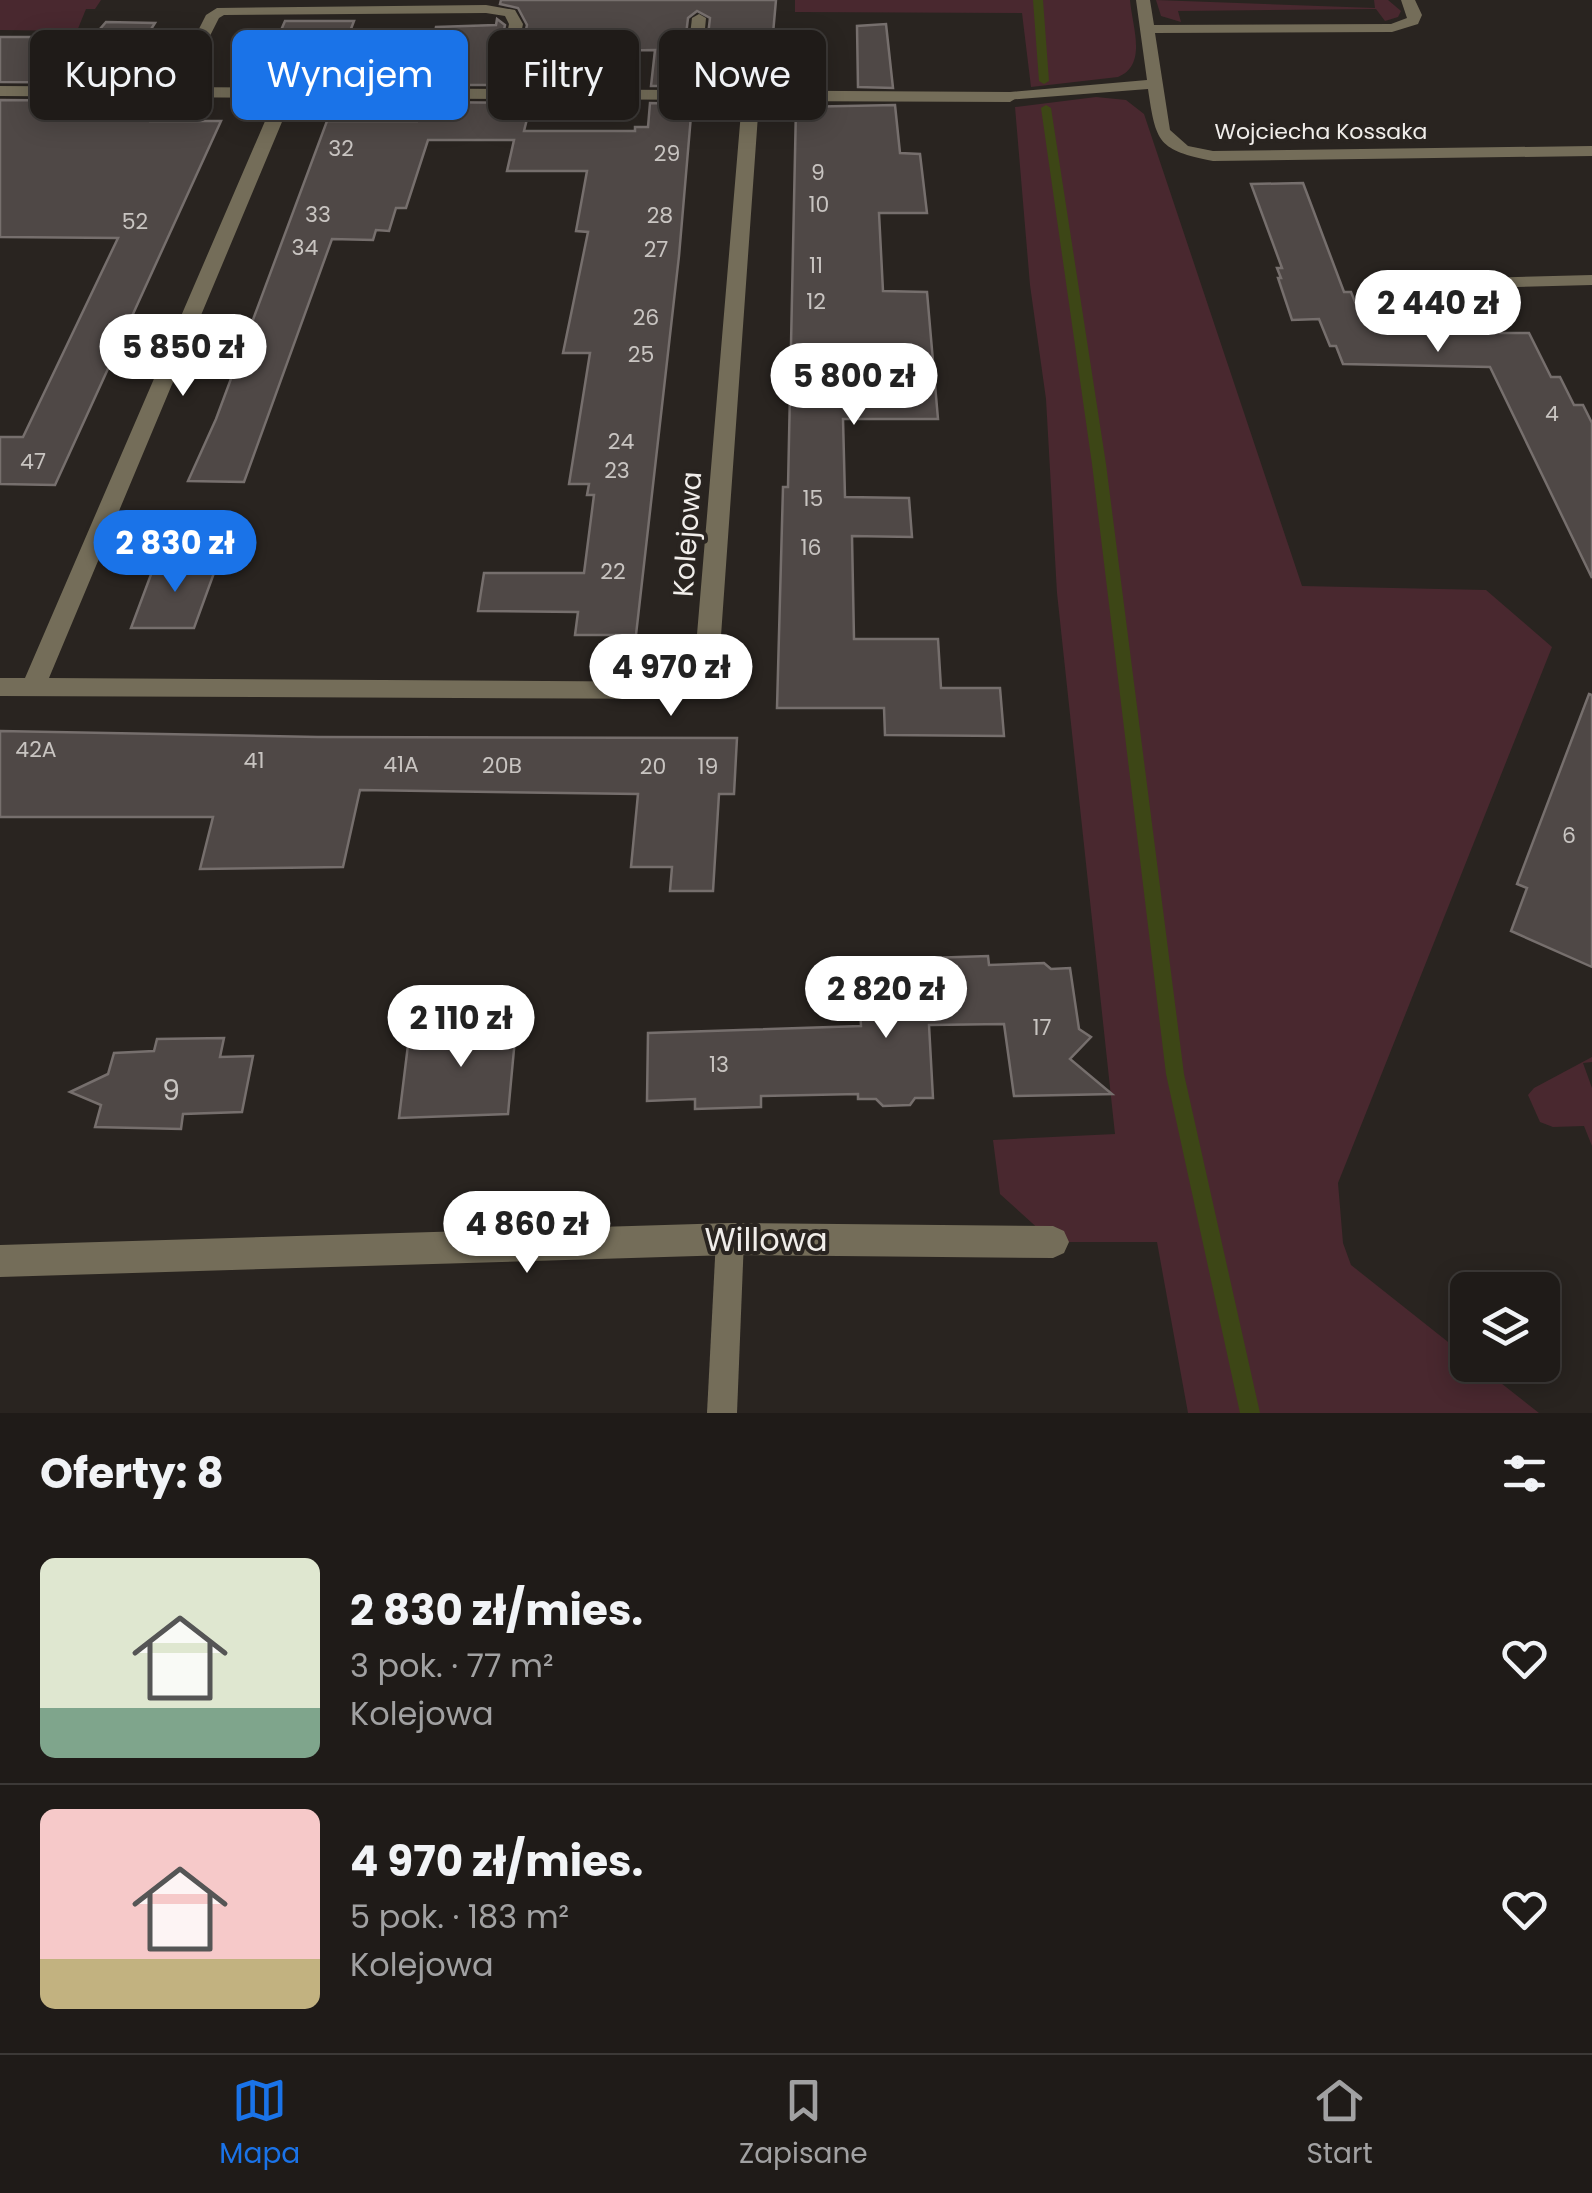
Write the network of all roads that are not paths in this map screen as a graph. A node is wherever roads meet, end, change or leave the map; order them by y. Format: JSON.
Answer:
{"nodes":[{"id":1,"x":1143,"y":0,"type":"edge"},
{"id":2,"x":1408,"y":0,"type":"edge"},
{"id":3,"x":699,"y":18,"type":"dead end"},
{"id":4,"x":1148,"y":29,"type":"junction"},
{"id":5,"x":205,"y":30,"type":"edge"},
{"id":6,"x":515,"y":30,"type":"edge"},
{"id":7,"x":698,"y":30,"type":"edge"},
{"id":8,"x":1152,"y":84,"type":"junction"},
{"id":9,"x":0,"y":91,"type":"edge"},
{"id":10,"x":30,"y":91,"type":"edge"},
{"id":11,"x":826,"y":97,"type":"edge"},
{"id":12,"x":1010,"y":98,"type":"joint"},
{"id":13,"x":274,"y":120,"type":"edge"},
{"id":14,"x":749,"y":120,"type":"edge"},
{"id":15,"x":1592,"y":152,"type":"edge"},
{"id":16,"x":1592,"y":280,"type":"edge"},
{"id":17,"x":1483,"y":283,"type":"dead end"},
{"id":18,"x":0,"y":686,"type":"edge"},
{"id":19,"x":33,"y":687,"type":"junction"},
{"id":20,"x":730,"y":1240,"type":"junction"},
{"id":21,"x":1053,"y":1242,"type":"dead end"},
{"id":22,"x":0,"y":1261,"type":"edge"},
{"id":23,"x":722,"y":1413,"type":"edge"}],
"edges":[{"from":1,"to":4,"type":"lane","name":"Wojciecha Kossaka"},
{"from":2,"to":4,"type":"lane"},
{"from":3,"to":7,"type":"lane"},
{"from":4,"to":8,"type":"lane","name":"Wojciecha Kossaka"},
{"from":5,"to":6,"type":"lane"},
{"from":8,"to":12,"type":"lane"},
{"from":8,"to":15,"type":"lane","name":"Wojciecha Kossaka"},
{"from":9,"to":10,"type":"street"},
{"from":11,"to":12,"type":"street"},
{"from":13,"to":19,"type":"street"},
{"from":14,"to":19,"type":"street","name":"Kolejowa"},
{"from":16,"to":17,"type":"lane"},
{"from":18,"to":19,"type":"street","name":"Kolejowa"},
{"from":20,"to":21,"type":"street","name":"Willowa"},
{"from":20,"to":22,"type":"street","name":"Willowa"},
{"from":20,"to":23,"type":"lane"}]}
